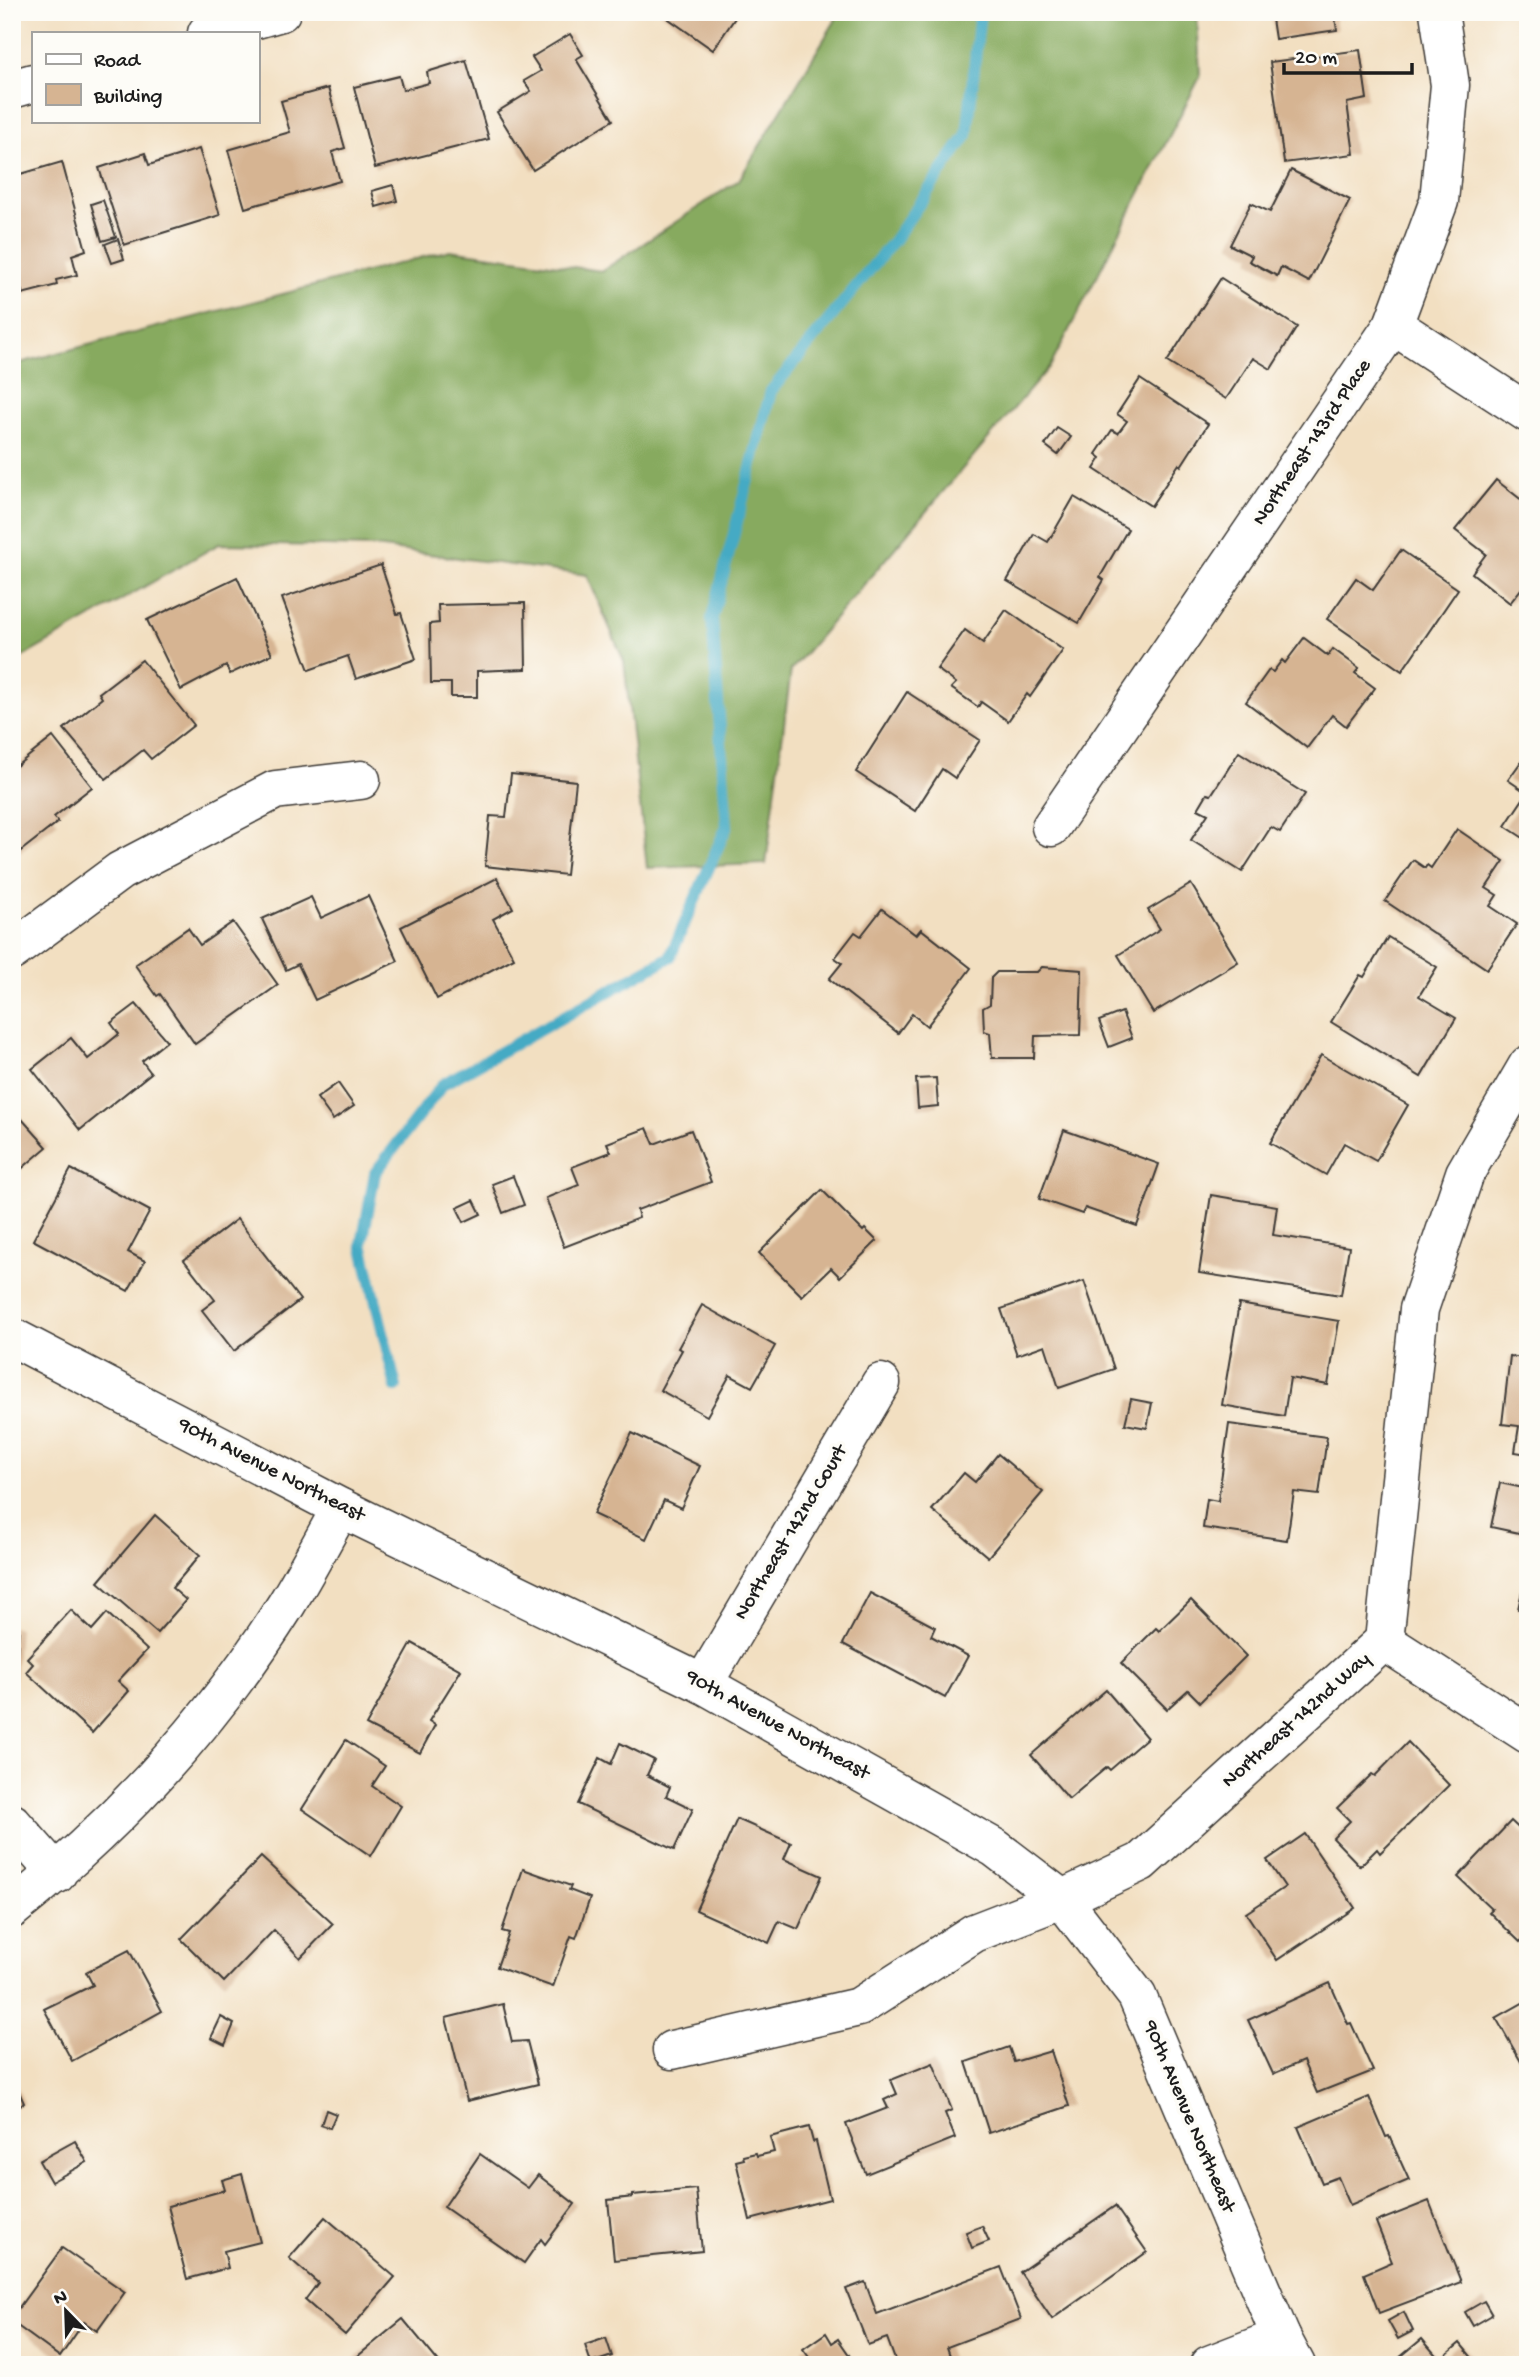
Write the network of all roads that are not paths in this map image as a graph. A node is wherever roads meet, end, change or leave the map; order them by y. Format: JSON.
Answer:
{"nodes":[{"id":1,"x":281,"y":12,"type":"edge"},
{"id":2,"x":1439,"y":12,"type":"edge"},
{"id":3,"x":211,"y":32,"type":"edge"},
{"id":4,"x":1393,"y":325,"type":"junction"},
{"id":5,"x":1528,"y":413,"type":"edge"},
{"id":6,"x":361,"y":780,"type":"dead end"},
{"id":7,"x":1051,"y":827,"type":"dead end"},
{"id":8,"x":12,"y":951,"type":"edge"},
{"id":9,"x":1525,"y":1077,"type":"edge"},
{"id":10,"x":12,"y":1337,"type":"edge"},
{"id":11,"x":881,"y":1383,"type":"dead end"},
{"id":12,"x":341,"y":1508,"type":"junction"},
{"id":13,"x":1384,"y":1641,"type":"junction"},
{"id":14,"x":703,"y":1684,"type":"junction"},
{"id":15,"x":1528,"y":1734,"type":"edge"},
{"id":16,"x":12,"y":1823,"type":"edge"},
{"id":17,"x":57,"y":1874,"type":"junction"},
{"id":18,"x":1062,"y":1899,"type":"junction"},
{"id":19,"x":12,"y":1909,"type":"edge"},
{"id":20,"x":672,"y":2050,"type":"dead end"},
{"id":21,"x":1289,"y":2351,"type":"edge"},
{"id":22,"x":1209,"y":2365,"type":"edge"}],
"edges":[{"from":1,"to":3,"type":"street"},
{"from":2,"to":4,"type":"street","name":"Northeast 143rd Place"},
{"from":4,"to":5,"type":"street"},
{"from":4,"to":7,"type":"street","name":"Northeast 143rd Place"},
{"from":6,"to":8,"type":"street"},
{"from":9,"to":13,"type":"street","name":"Northeast 142nd Way"},
{"from":10,"to":12,"type":"street","name":"90th Avenue Northeast"},
{"from":11,"to":14,"type":"street","name":"Northeast 142nd Court"},
{"from":12,"to":14,"type":"street","name":"90th Avenue Northeast"},
{"from":12,"to":17,"type":"street"},
{"from":13,"to":15,"type":"street"},
{"from":13,"to":18,"type":"street","name":"Northeast 142nd Way"},
{"from":14,"to":18,"type":"street","name":"90th Avenue Northeast"},
{"from":16,"to":17,"type":"street"},
{"from":17,"to":19,"type":"street"},
{"from":18,"to":20,"type":"street","name":"Northeast 142nd Way"},
{"from":18,"to":21,"type":"street","name":"90th Avenue Northeast"},
{"from":21,"to":22,"type":"street"}]}
